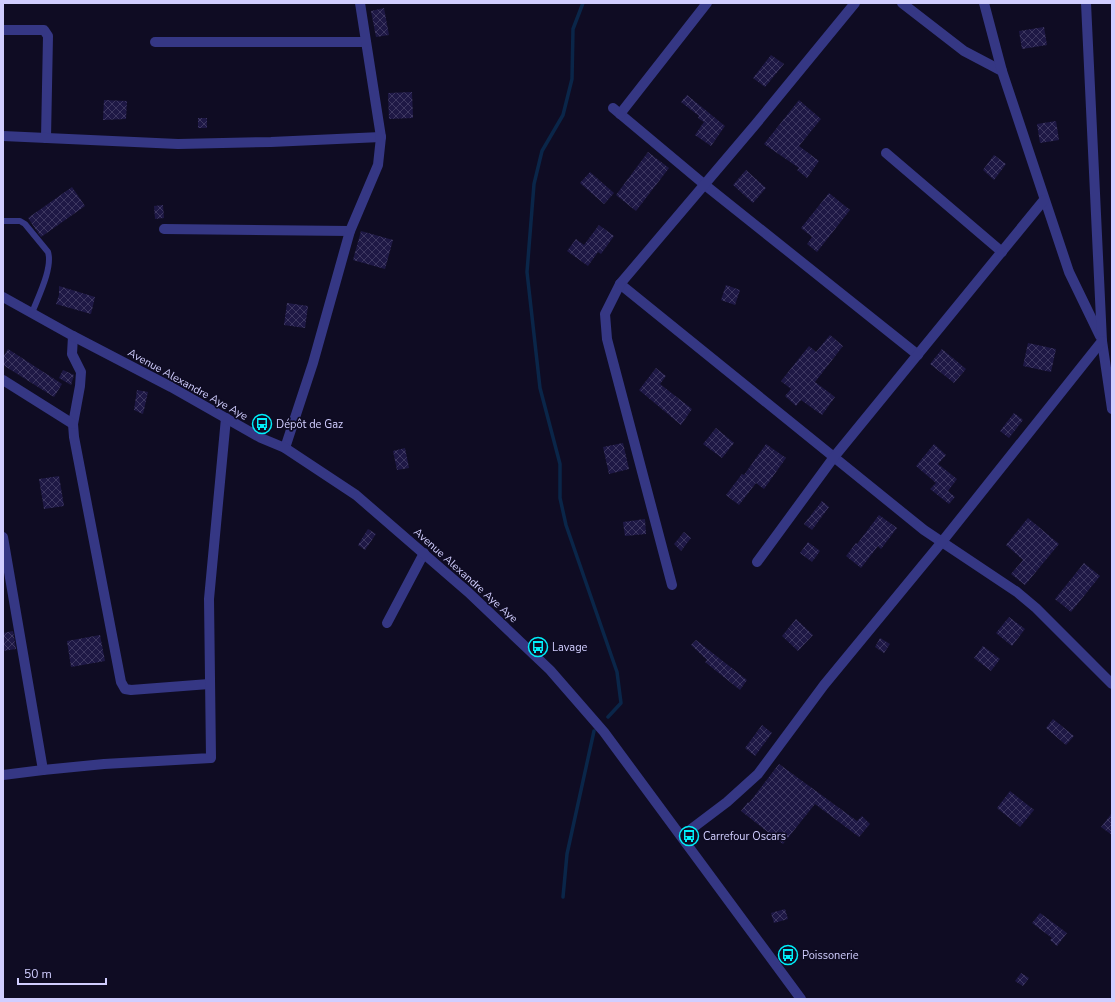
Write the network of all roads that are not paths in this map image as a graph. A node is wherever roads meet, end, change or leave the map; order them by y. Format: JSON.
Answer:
{"nodes":[{"id":1,"x":360,"y":3,"type":"edge"},
{"id":2,"x":707,"y":3,"type":"edge"},
{"id":3,"x":855,"y":3,"type":"edge"},
{"id":4,"x":902,"y":3,"type":"edge"},
{"id":5,"x":984,"y":3,"type":"edge"},
{"id":6,"x":1086,"y":3,"type":"edge"},
{"id":7,"x":3,"y":30,"type":"edge"},
{"id":8,"x":155,"y":42,"type":"dead end"},
{"id":9,"x":365,"y":42,"type":"junction"},
{"id":10,"x":1002,"y":71,"type":"junction"},
{"id":11,"x":3,"y":136,"type":"edge"},
{"id":12,"x":381,"y":137,"type":"junction"},
{"id":13,"x":46,"y":138,"type":"junction"},
{"id":14,"x":886,"y":153,"type":"dead end"},
{"id":15,"x":705,"y":185,"type":"junction"},
{"id":16,"x":1044,"y":200,"type":"junction"},
{"id":17,"x":3,"y":221,"type":"edge"},
{"id":18,"x":164,"y":229,"type":"dead end"},
{"id":19,"x":350,"y":231,"type":"junction"},
{"id":20,"x":1002,"y":252,"type":"junction"},
{"id":21,"x":620,"y":284,"type":"junction"},
{"id":22,"x":3,"y":297,"type":"edge"},
{"id":23,"x":32,"y":313,"type":"junction"},
{"id":24,"x":73,"y":336,"type":"junction"},
{"id":25,"x":1102,"y":341,"type":"junction"},
{"id":26,"x":918,"y":355,"type":"junction"},
{"id":27,"x":3,"y":380,"type":"edge"},
{"id":28,"x":1112,"y":409,"type":"edge"},
{"id":29,"x":226,"y":418,"type":"junction"},
{"id":30,"x":73,"y":424,"type":"junction"},
{"id":31,"x":285,"y":448,"type":"junction"},
{"id":32,"x":834,"y":457,"type":"junction"},
{"id":33,"x":3,"y":537,"type":"edge"},
{"id":34,"x":941,"y":543,"type":"junction"},
{"id":35,"x":424,"y":553,"type":"junction"},
{"id":36,"x":756,"y":562,"type":"dead end"},
{"id":37,"x":672,"y":585,"type":"dead end"},
{"id":38,"x":387,"y":623,"type":"dead end"},
{"id":39,"x":209,"y":684,"type":"junction"},
{"id":40,"x":1112,"y":684,"type":"edge"},
{"id":41,"x":43,"y":770,"type":"junction"},
{"id":42,"x":3,"y":775,"type":"edge"},
{"id":43,"x":682,"y":836,"type":"junction"},
{"id":44,"x":801,"y":999,"type":"edge"}],
"edges":[{"from":1,"to":9,"type":"street"},
{"from":2,"to":15,"type":"street"},
{"from":3,"to":15,"type":"street"},
{"from":4,"to":10,"type":"street"},
{"from":5,"to":10,"type":"street"},
{"from":6,"to":25,"type":"street"},
{"from":7,"to":13,"type":"street"},
{"from":8,"to":9,"type":"street"},
{"from":9,"to":12,"type":"street"},
{"from":10,"to":16,"type":"street"},
{"from":11,"to":13,"type":"street"},
{"from":12,"to":13,"type":"street"},
{"from":12,"to":19,"type":"street"},
{"from":14,"to":20,"type":"street"},
{"from":15,"to":21,"type":"street"},
{"from":15,"to":26,"type":"street"},
{"from":16,"to":20,"type":"street"},
{"from":16,"to":25,"type":"street"},
{"from":17,"to":23,"type":"lane"},
{"from":18,"to":19,"type":"street"},
{"from":19,"to":31,"type":"street"},
{"from":20,"to":26,"type":"street"},
{"from":21,"to":32,"type":"street"},
{"from":21,"to":37,"type":"street"},
{"from":22,"to":23,"type":"street","name":"Avenue Alexandre Aye Aye"},
{"from":23,"to":24,"type":"street","name":"Avenue Alexandre Aye Aye"},
{"from":24,"to":29,"type":"street","name":"Avenue Alexandre Aye Aye"},
{"from":24,"to":30,"type":"street"},
{"from":25,"to":28,"type":"street"},
{"from":25,"to":34,"type":"street"},
{"from":26,"to":32,"type":"street"},
{"from":27,"to":30,"type":"street"},
{"from":29,"to":31,"type":"street","name":"Avenue Alexandre Aye Aye"},
{"from":29,"to":39,"type":"street"},
{"from":30,"to":39,"type":"street"},
{"from":31,"to":35,"type":"street","name":"Avenue Alexandre Aye Aye"},
{"from":32,"to":34,"type":"street"},
{"from":32,"to":36,"type":"street"},
{"from":33,"to":41,"type":"street"},
{"from":34,"to":40,"type":"street"},
{"from":34,"to":43,"type":"street"},
{"from":35,"to":38,"type":"street"},
{"from":35,"to":43,"type":"street","name":"Avenue Alexandre Aye Aye"},
{"from":39,"to":41,"type":"street"},
{"from":41,"to":42,"type":"street"},
{"from":43,"to":44,"type":"street","name":"Avenue Alexandre Aye Aye"}]}
